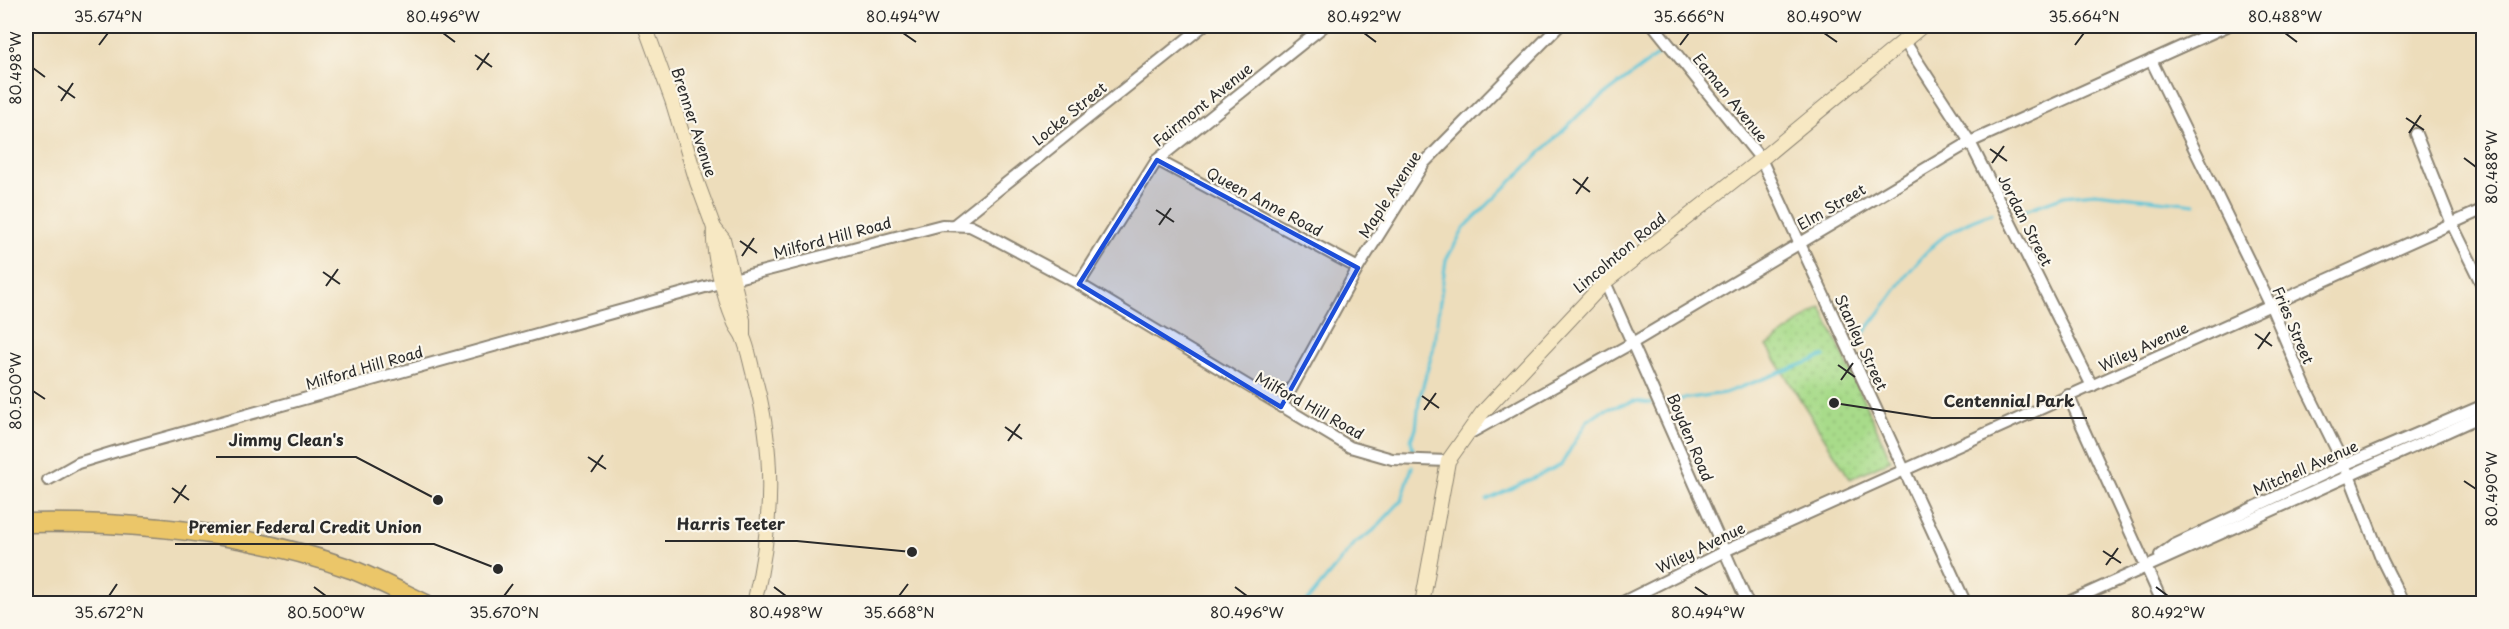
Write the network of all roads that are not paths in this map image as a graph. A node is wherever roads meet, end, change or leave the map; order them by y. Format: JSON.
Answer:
{"nodes":[{"id":1,"x":645,"y":26,"type":"edge"},
{"id":2,"x":1203,"y":26,"type":"edge"},
{"id":3,"x":1324,"y":26,"type":"edge"},
{"id":4,"x":1560,"y":26,"type":"edge"},
{"id":5,"x":1654,"y":26,"type":"edge"},
{"id":6,"x":1922,"y":26,"type":"edge"},
{"id":7,"x":2227,"y":26,"type":"edge"},
{"id":8,"x":1905,"y":42,"type":"junction"},
{"id":9,"x":2151,"y":60,"type":"junction"},
{"id":10,"x":2416,"y":134,"type":"dead end"},
{"id":11,"x":1970,"y":142,"type":"junction"},
{"id":12,"x":1761,"y":159,"type":"junction"},
{"id":13,"x":1158,"y":160,"type":"junction"},
{"id":14,"x":2484,"y":209,"type":"edge"},
{"id":15,"x":2452,"y":224,"type":"junction"},
{"id":16,"x":954,"y":225,"type":"junction"},
{"id":17,"x":1798,"y":242,"type":"junction"},
{"id":18,"x":1358,"y":268,"type":"junction"},
{"id":19,"x":729,"y":281,"type":"junction"},
{"id":20,"x":1605,"y":282,"type":"junction"},
{"id":21,"x":1079,"y":284,"type":"junction"},
{"id":22,"x":2484,"y":289,"type":"edge"},
{"id":23,"x":2270,"y":304,"type":"junction"},
{"id":24,"x":1634,"y":342,"type":"junction"},
{"id":25,"x":2092,"y":386,"type":"junction"},
{"id":26,"x":2068,"y":395,"type":"junction"},
{"id":27,"x":2484,"y":405,"type":"edge"},
{"id":28,"x":1281,"y":407,"type":"junction"},
{"id":29,"x":2484,"y":415,"type":"edge"},
{"id":30,"x":1464,"y":437,"type":"junction"},
{"id":31,"x":1448,"y":461,"type":"junction"},
{"id":32,"x":1905,"y":468,"type":"junction"},
{"id":33,"x":2347,"y":470,"type":"junction"},
{"id":34,"x":48,"y":480,"type":"dead end"},
{"id":35,"x":26,"y":523,"type":"edge"},
{"id":36,"x":1723,"y":551,"type":"junction"},
{"id":37,"x":2146,"y":567,"type":"junction"},
{"id":38,"x":426,"y":603,"type":"edge"},
{"id":39,"x":754,"y":603,"type":"edge"},
{"id":40,"x":1422,"y":603,"type":"edge"},
{"id":41,"x":1619,"y":603,"type":"edge"},
{"id":42,"x":1748,"y":603,"type":"edge"},
{"id":43,"x":1966,"y":603,"type":"edge"},
{"id":44,"x":2064,"y":603,"type":"edge"},
{"id":45,"x":2163,"y":603,"type":"edge"},
{"id":46,"x":2404,"y":603,"type":"edge"}],
"edges":[{"from":1,"to":19,"type":"street","name":"Brenner Avenue"},
{"from":2,"to":16,"type":"street","name":"Locke Street"},
{"from":3,"to":13,"type":"street","name":"Fairmont Avenue"},
{"from":4,"to":18,"type":"street","name":"Maple Avenue"},
{"from":5,"to":12,"type":"street","name":"Eaman Avenue"},
{"from":6,"to":8,"type":"street","name":"Lincolnton Road"},
{"from":7,"to":9,"type":"street","name":"Elm Street"},
{"from":8,"to":11,"type":"street","name":"Jordan Street"},
{"from":8,"to":12,"type":"street","name":"Lincolnton Road"},
{"from":9,"to":11,"type":"street","name":"Elm Street"},
{"from":9,"to":23,"type":"street","name":"Fries Street"},
{"from":10,"to":15,"type":"street"},
{"from":11,"to":17,"type":"street","name":"Elm Street"},
{"from":11,"to":25,"type":"street","name":"Jordan Street"},
{"from":12,"to":17,"type":"street","name":"Stanley Street"},
{"from":12,"to":20,"type":"street","name":"Lincolnton Road"},
{"from":13,"to":18,"type":"street","name":"Queen Anne Road"},
{"from":13,"to":21,"type":"street","name":"Fairmont Avenue"},
{"from":14,"to":15,"type":"street","name":"Wiley Avenue"},
{"from":15,"to":22,"type":"street"},
{"from":15,"to":23,"type":"street","name":"Wiley Avenue"},
{"from":16,"to":19,"type":"street","name":"Milford Hill Road"},
{"from":16,"to":21,"type":"street","name":"Milford Hill Road"},
{"from":17,"to":24,"type":"street","name":"Elm Street"},
{"from":17,"to":32,"type":"street","name":"Stanley Street"},
{"from":18,"to":28,"type":"street","name":"Maple Avenue"},
{"from":19,"to":34,"type":"street","name":"Milford Hill Road"},
{"from":19,"to":39,"type":"street","name":"Brenner Avenue"},
{"from":20,"to":24,"type":"street","name":"Boyden Road"},
{"from":20,"to":30,"type":"street","name":"Lincolnton Road"},
{"from":21,"to":28,"type":"street","name":"Milford Hill Road"},
{"from":23,"to":25,"type":"street","name":"Wiley Avenue"},
{"from":23,"to":33,"type":"street","name":"Fries Street"},
{"from":24,"to":30,"type":"street","name":"Elm Street"},
{"from":24,"to":36,"type":"street","name":"Boyden Road"},
{"from":25,"to":26,"type":"street","name":"Wiley Avenue"},
{"from":26,"to":32,"type":"street","name":"Wiley Avenue"},
{"from":26,"to":37,"type":"street"},
{"from":27,"to":33,"type":"street","name":"Mitchell Avenue"},
{"from":28,"to":31,"type":"street","name":"Milford Hill Road"},
{"from":29,"to":33,"type":"street","name":"Mitchell Avenue"},
{"from":30,"to":31,"type":"street","name":"Lincolnton Road"},
{"from":31,"to":40,"type":"street","name":"Lincolnton Road"},
{"from":32,"to":36,"type":"street","name":"Wiley Avenue"},
{"from":32,"to":43,"type":"street","name":"Stanley Street"},
{"from":33,"to":37,"type":"street","name":"Mitchell Avenue"},
{"from":33,"to":46,"type":"street","name":"Fries Street"},
{"from":35,"to":38,"type":"highway"},
{"from":36,"to":41,"type":"street","name":"Wiley Avenue"},
{"from":36,"to":42,"type":"street","name":"Boyden Road"},
{"from":37,"to":44,"type":"street","name":"Mitchell Avenue"},
{"from":37,"to":45,"type":"street"}]}
